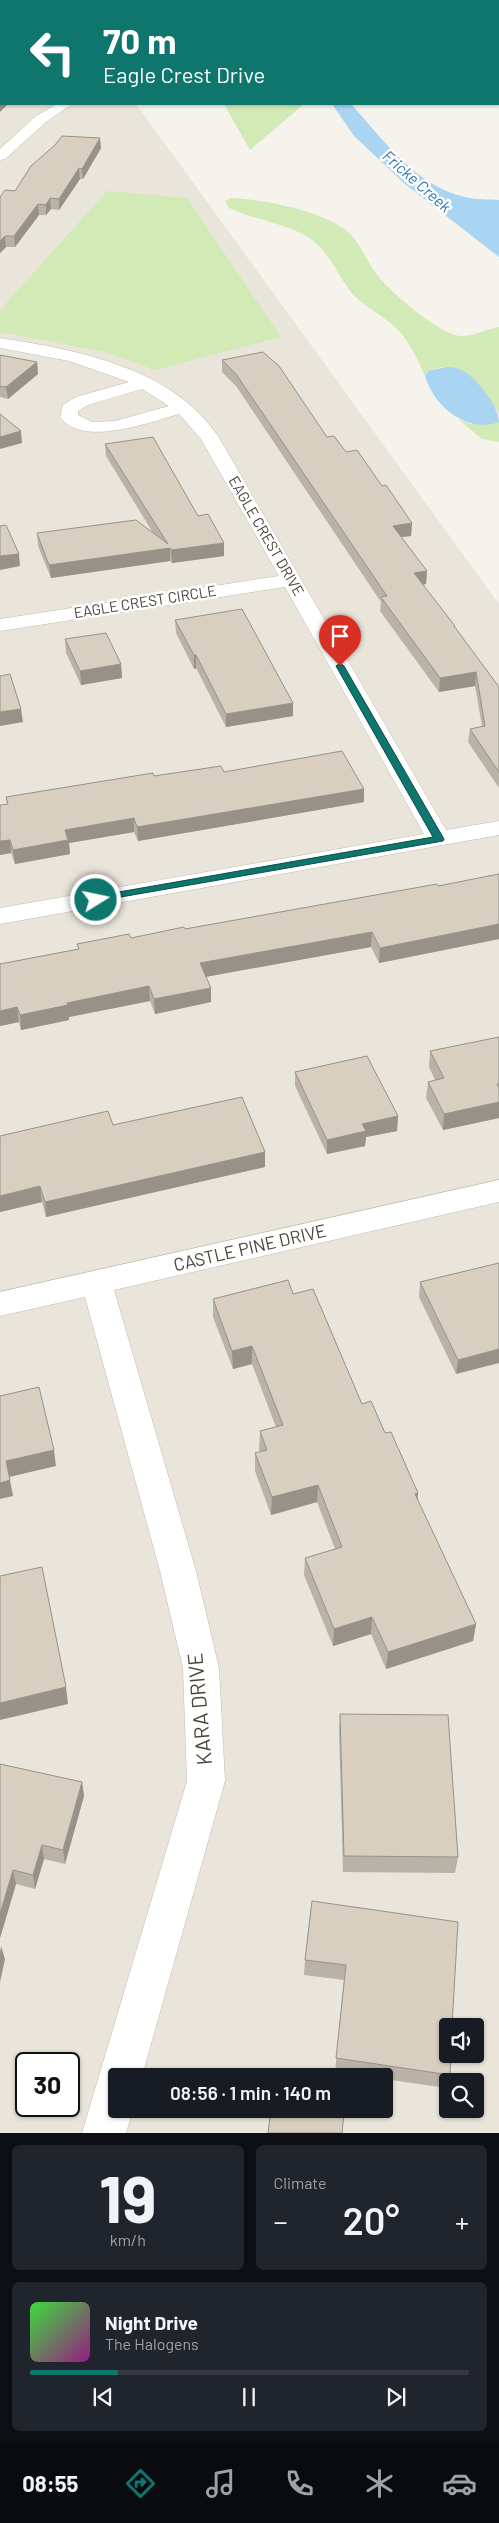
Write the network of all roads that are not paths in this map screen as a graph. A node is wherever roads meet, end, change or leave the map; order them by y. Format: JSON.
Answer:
{"nodes":[{"id":1,"x":64,"y":105,"type":"edge"},
{"id":2,"x":0,"y":156,"type":"edge"},
{"id":3,"x":0,"y":343,"type":"edge"},
{"id":4,"x":145,"y":383,"type":"junction"},
{"id":5,"x":183,"y":408,"type":"junction"},
{"id":6,"x":291,"y":580,"type":"junction"},
{"id":7,"x":0,"y":624,"type":"edge"},
{"id":8,"x":499,"y":828,"type":"edge"},
{"id":9,"x":440,"y":839,"type":"junction"},
{"id":10,"x":0,"y":916,"type":"edge"},
{"id":11,"x":499,"y":1191,"type":"edge"},
{"id":12,"x":96,"y":1282,"type":"junction"},
{"id":13,"x":0,"y":1304,"type":"edge"},
{"id":14,"x":123,"y":2068,"type":"edge"},
{"id":15,"x":108,"y":2118,"type":"edge"},
{"id":16,"x":104,"y":2133,"type":"edge"}],
"edges":[{"from":1,"to":2,"type":"street"},
{"from":3,"to":4,"type":"street","name":"EAGLE CREST DRIVE"},
{"from":4,"to":5,"type":"street","name":"EAGLE CREST DRIVE"},
{"from":4,"to":5,"type":"street"},
{"from":5,"to":6,"type":"street","name":"EAGLE CREST DRIVE"},
{"from":6,"to":7,"type":"street","name":"EAGLE CREST CIRCLE"},
{"from":6,"to":9,"type":"street","name":"EAGLE CREST DRIVE"},
{"from":8,"to":9,"type":"street"},
{"from":9,"to":10,"type":"street"},
{"from":11,"to":12,"type":"street","name":"CASTLE PINE DRIVE"},
{"from":12,"to":13,"type":"street","name":"CASTLE PINE DRIVE"},
{"from":12,"to":14,"type":"street","name":"KARA DRIVE"},
{"from":15,"to":16,"type":"street"}]}
